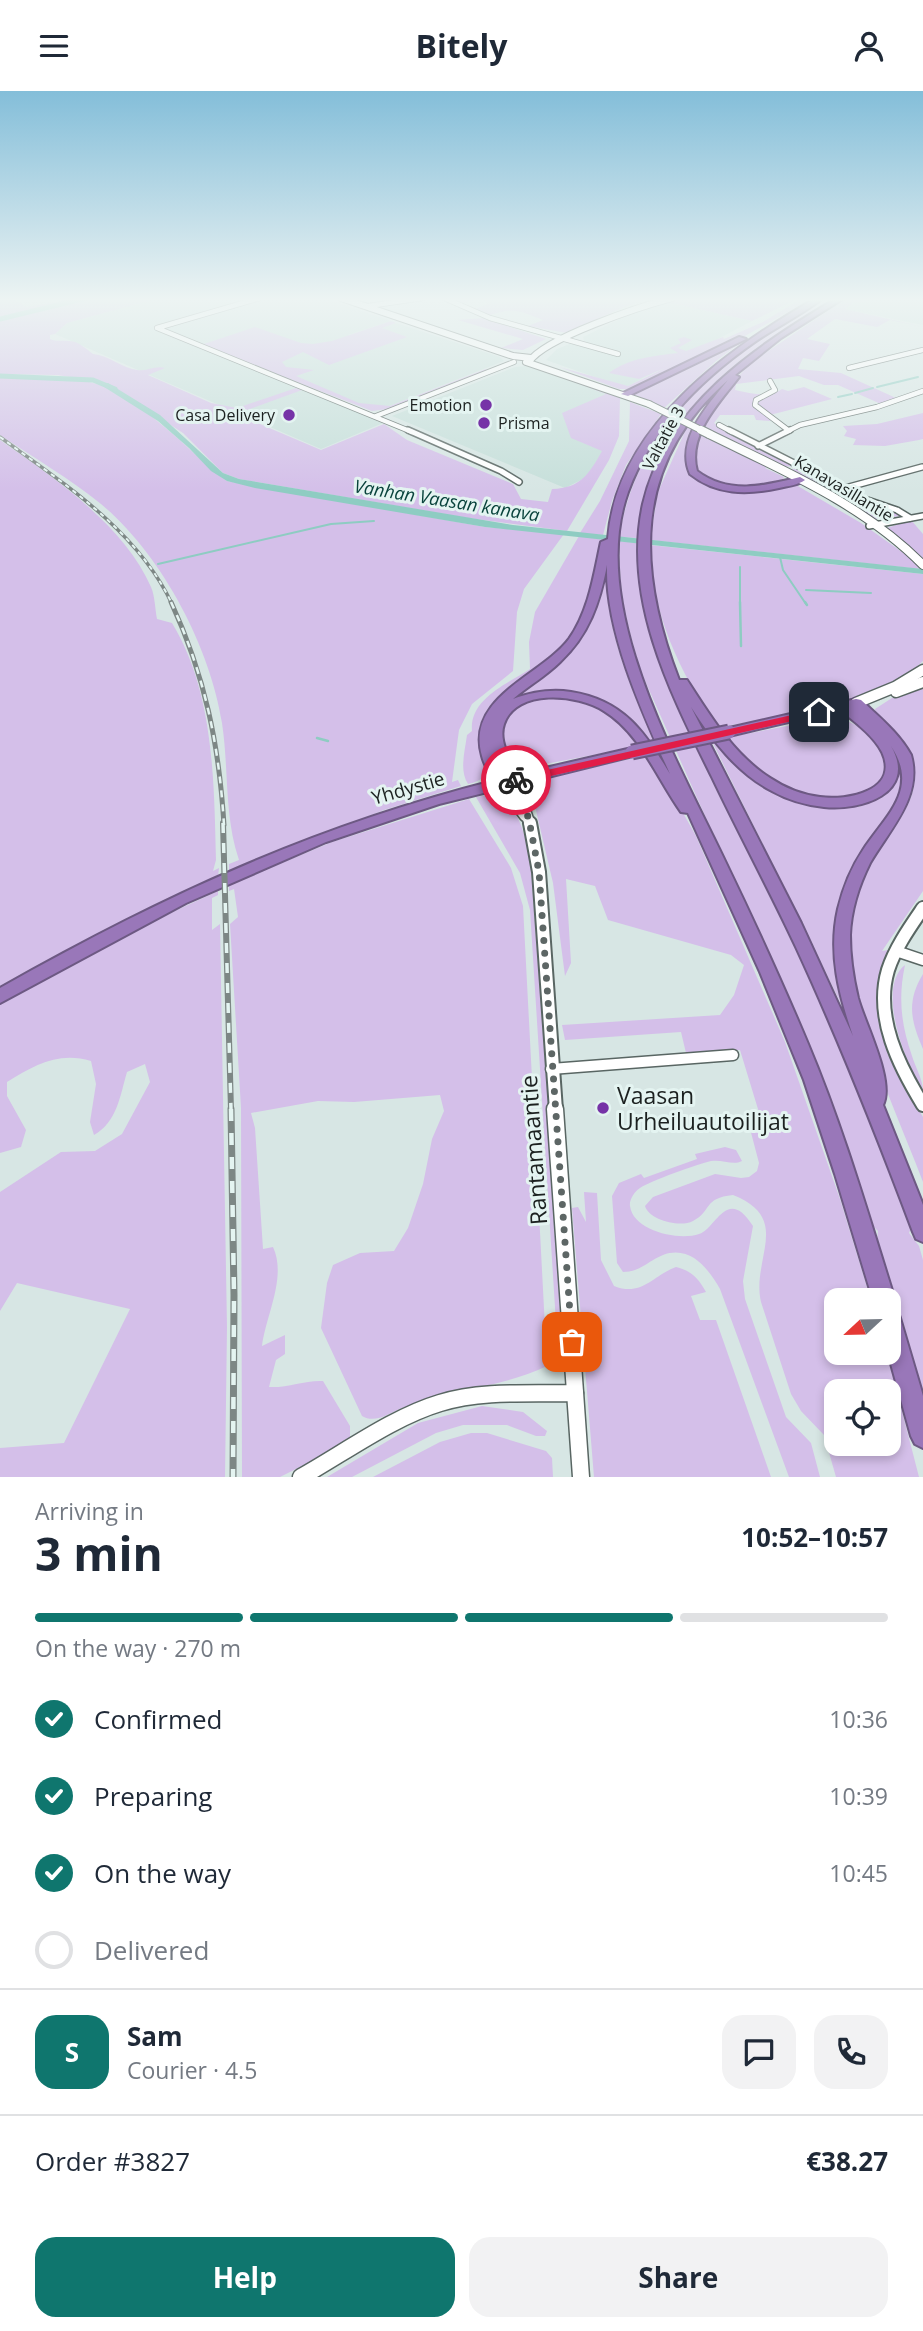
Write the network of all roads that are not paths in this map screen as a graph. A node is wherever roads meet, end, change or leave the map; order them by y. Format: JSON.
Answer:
{"nodes":[{"id":1,"x":243,"y":363,"type":"edge"},
{"id":2,"x":505,"y":363,"type":"edge"},
{"id":3,"x":537,"y":363,"type":"edge"},
{"id":4,"x":690,"y":363,"type":"edge"},
{"id":5,"x":723,"y":363,"type":"edge"},
{"id":6,"x":743,"y":363,"type":"edge"},
{"id":7,"x":748,"y":363,"type":"edge"},
{"id":8,"x":871,"y":363,"type":"edge"},
{"id":9,"x":849,"y":368,"type":"dead end"},
{"id":10,"x":770,"y":381,"type":"dead end"},
{"id":11,"x":923,"y":391,"type":"edge"},
{"id":12,"x":625,"y":394,"type":"junction"},
{"id":13,"x":376,"y":416,"type":"junction"},
{"id":14,"x":719,"y":425,"type":"dead end"},
{"id":15,"x":788,"y":430,"type":"junction"},
{"id":16,"x":758,"y":446,"type":"junction"},
{"id":17,"x":922,"y":467,"type":"edge"},
{"id":18,"x":797,"y":481,"type":"junction"},
{"id":19,"x":519,"y":482,"type":"dead end"},
{"id":20,"x":838,"y":490,"type":"junction"},
{"id":21,"x":923,"y":516,"type":"edge"},
{"id":22,"x":910,"y":518,"type":"junction"},
{"id":23,"x":872,"y":525,"type":"junction"},
{"id":24,"x":611,"y":535,"type":"junction"},
{"id":25,"x":923,"y":565,"type":"edge"},
{"id":26,"x":662,"y":649,"type":"junction"},
{"id":27,"x":923,"y":670,"type":"edge"},
{"id":28,"x":923,"y":682,"type":"edge"},
{"id":29,"x":850,"y":705,"type":"junction"},
{"id":30,"x":508,"y":782,"type":"junction"},
{"id":31,"x":702,"y":825,"type":"junction"},
{"id":32,"x":923,"y":908,"type":"edge"},
{"id":33,"x":896,"y":951,"type":"junction"},
{"id":34,"x":923,"y":960,"type":"edge"},
{"id":35,"x":0,"y":996,"type":"edge"},
{"id":36,"x":733,"y":1055,"type":"dead end"},
{"id":37,"x":551,"y":1069,"type":"junction"},
{"id":38,"x":923,"y":1105,"type":"edge"},
{"id":39,"x":876,"y":1106,"type":"junction"},
{"id":40,"x":923,"y":1233,"type":"edge"},
{"id":41,"x":880,"y":1288,"type":"edge"},
{"id":42,"x":901,"y":1360,"type":"edge"},
{"id":43,"x":575,"y":1393,"type":"junction"},
{"id":44,"x":923,"y":1436,"type":"edge"},
{"id":45,"x":300,"y":1477,"type":"edge"},
{"id":46,"x":581,"y":1477,"type":"edge"}],
"edges":[{"from":1,"to":13,"type":"street"},
{"from":2,"to":13,"type":"street"},
{"from":3,"to":12,"type":"main road","name":"Kanavasillantie"},
{"from":4,"to":12,"type":"highway"},
{"from":5,"to":24,"type":"highway","name":"Valtatie 3"},
{"from":6,"to":26,"type":"highway","name":"Valtatie 3"},
{"from":7,"to":18,"type":"highway"},
{"from":8,"to":9,"type":"street"},
{"from":10,"to":15,"type":"street"},
{"from":11,"to":15,"type":"street"},
{"from":12,"to":18,"type":"main road","name":"Kanavasillantie","bridge":true},
{"from":13,"to":19,"type":"street"},
{"from":14,"to":16,"type":"street"},
{"from":15,"to":16,"type":"street"},
{"from":16,"to":20,"type":"street"},
{"from":17,"to":20,"type":"street"},
{"from":18,"to":23,"type":"main road","name":"Kanavasillantie"},
{"from":20,"to":22,"type":"street"},
{"from":21,"to":22,"type":"street"},
{"from":22,"to":23,"type":"street"},
{"from":23,"to":25,"type":"main road","name":"Kanavasillantie"},
{"from":24,"to":30,"type":"highway"},
{"from":24,"to":31,"type":"highway"},
{"from":26,"to":29,"type":"highway"},
{"from":26,"to":39,"type":"highway"},
{"from":27,"to":29,"type":"main road"},
{"from":28,"to":29,"type":"main road"},
{"from":29,"to":30,"type":"highway","name":"Yhdystie","bridge":true},
{"from":29,"to":39,"type":"highway"},
{"from":30,"to":31,"type":"highway"},
{"from":30,"to":35,"type":"highway","name":"Yhdystie"},
{"from":30,"to":37,"type":"main road","name":"Rantamaantie"},
{"from":31,"to":41,"type":"highway"},
{"from":32,"to":33,"type":"main road"},
{"from":33,"to":34,"type":"street"},
{"from":33,"to":38,"type":"main road"},
{"from":36,"to":37,"type":"street"},
{"from":37,"to":43,"type":"main road","name":"Rantamaantie"},
{"from":39,"to":40,"type":"highway"},
{"from":42,"to":44,"type":"highway"},
{"from":43,"to":45,"type":"main road"},
{"from":43,"to":46,"type":"main road","name":"Rantamaantie"}]}
